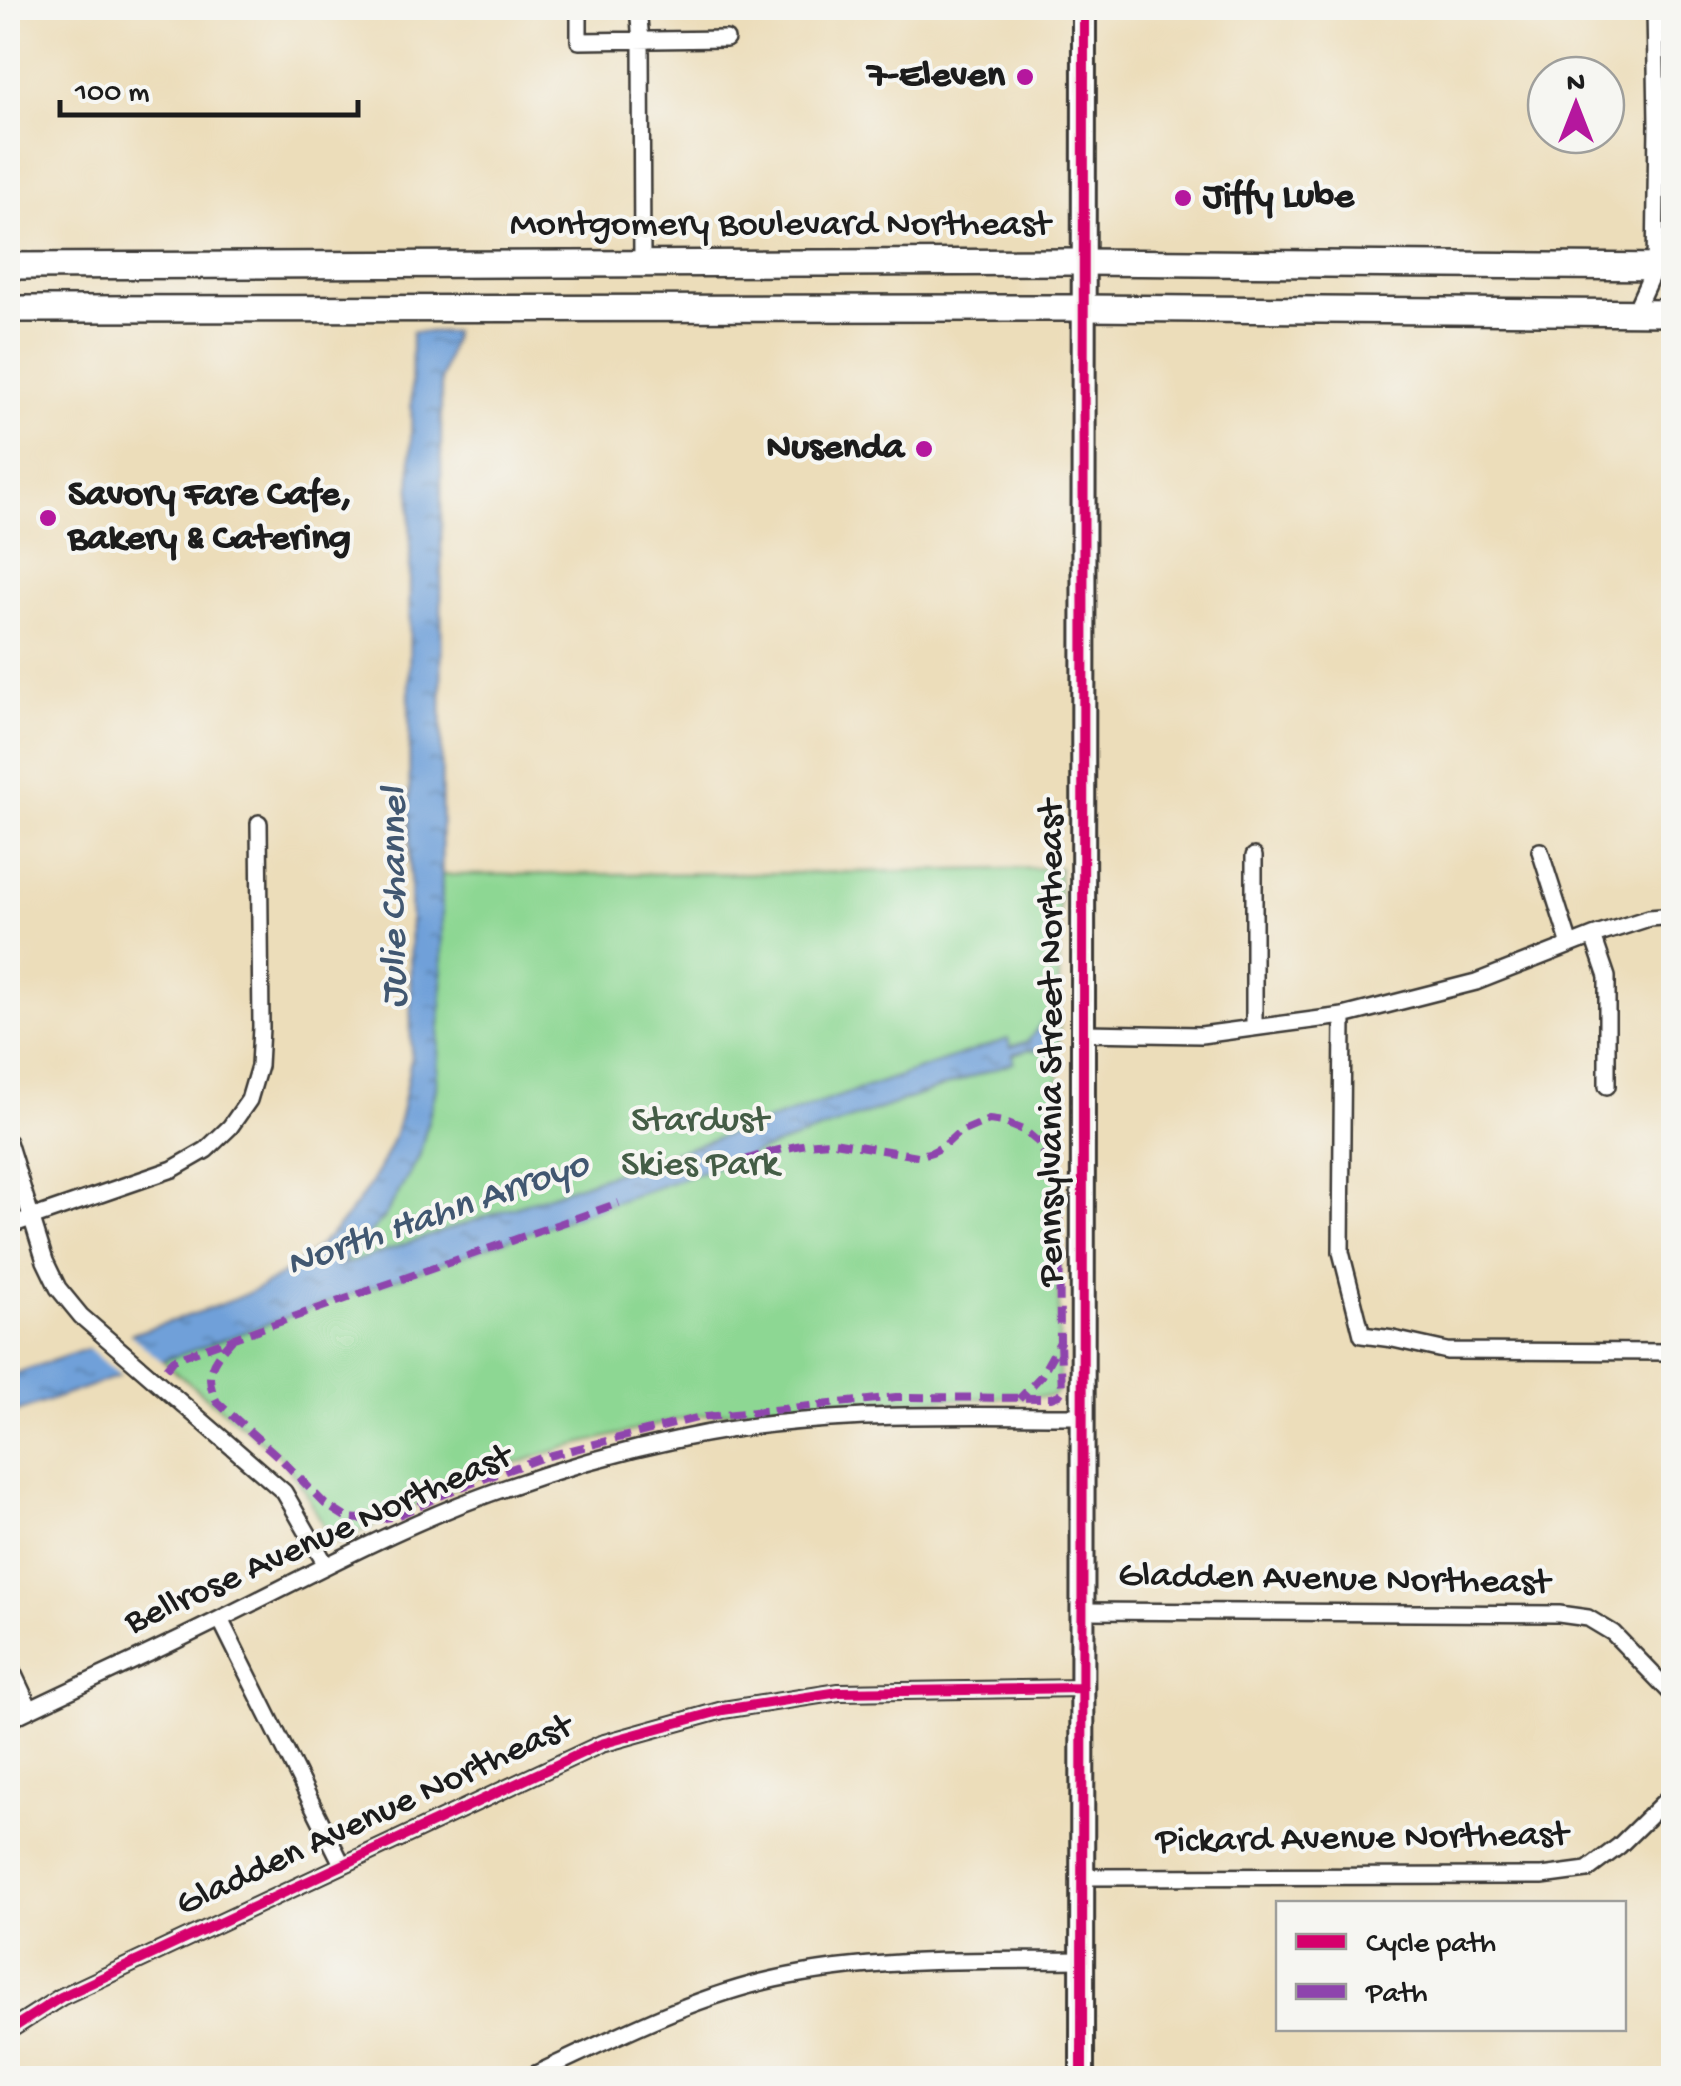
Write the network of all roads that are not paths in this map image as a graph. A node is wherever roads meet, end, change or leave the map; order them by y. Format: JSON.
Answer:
{"nodes":[{"id":1,"x":579,"y":8,"type":"edge"},
{"id":2,"x":638,"y":8,"type":"edge"},
{"id":3,"x":1084,"y":8,"type":"edge"},
{"id":4,"x":1655,"y":8,"type":"edge"},
{"id":5,"x":726,"y":39,"type":"dead end"},
{"id":6,"x":641,"y":41,"type":"junction"},
{"id":7,"x":1665,"y":124,"type":"edge"},
{"id":8,"x":1082,"y":262,"type":"junction"},
{"id":9,"x":642,"y":264,"type":"junction"},
{"id":10,"x":8,"y":266,"type":"edge"},
{"id":11,"x":1664,"y":267,"type":"edge"},
{"id":12,"x":1083,"y":308,"type":"junction"},
{"id":13,"x":8,"y":309,"type":"edge"},
{"id":14,"x":1634,"y":313,"type":"junction"},
{"id":15,"x":1674,"y":314,"type":"edge"},
{"id":16,"x":259,"y":823,"type":"dead end"},
{"id":17,"x":1540,"y":851,"type":"dead end"},
{"id":18,"x":1254,"y":856,"type":"dead end"},
{"id":19,"x":1674,"y":916,"type":"edge"},
{"id":20,"x":1593,"y":936,"type":"junction"},
{"id":21,"x":1570,"y":946,"type":"junction"},
{"id":22,"x":1342,"y":1016,"type":"junction"},
{"id":23,"x":1254,"y":1028,"type":"junction"},
{"id":24,"x":1083,"y":1032,"type":"junction"},
{"id":25,"x":1607,"y":1086,"type":"dead end"},
{"id":26,"x":8,"y":1142,"type":"edge"},
{"id":27,"x":31,"y":1218,"type":"junction"},
{"id":28,"x":8,"y":1226,"type":"edge"},
{"id":29,"x":1674,"y":1352,"type":"edge"},
{"id":30,"x":1083,"y":1416,"type":"junction"},
{"id":31,"x":326,"y":1565,"type":"junction"},
{"id":32,"x":1083,"y":1611,"type":"junction"},
{"id":33,"x":220,"y":1620,"type":"junction"},
{"id":34,"x":8,"y":1662,"type":"edge"},
{"id":35,"x":1083,"y":1688,"type":"junction"},
{"id":36,"x":1674,"y":1696,"type":"edge"},
{"id":37,"x":30,"y":1709,"type":"junction"},
{"id":38,"x":8,"y":1720,"type":"edge"},
{"id":39,"x":1674,"y":1792,"type":"edge"},
{"id":40,"x":342,"y":1864,"type":"junction"},
{"id":41,"x":1082,"y":1877,"type":"junction"},
{"id":42,"x":1082,"y":1960,"type":"junction"},
{"id":43,"x":8,"y":2031,"type":"edge"},
{"id":44,"x":526,"y":2078,"type":"edge"},
{"id":45,"x":1082,"y":2078,"type":"edge"}],
"edges":[{"from":1,"to":6,"type":"street"},
{"from":2,"to":6,"type":"street"},
{"from":3,"to":8,"type":"street","name":"Pennsylvania Street Northeast"},
{"from":4,"to":7,"type":"street"},
{"from":5,"to":6,"type":"street"},
{"from":6,"to":9,"type":"street"},
{"from":7,"to":11,"type":"street"},
{"from":8,"to":9,"type":"main road","name":"Montgomery Boulevard Northeast"},
{"from":8,"to":11,"type":"main road","name":"Montgomery Boulevard Northeast"},
{"from":8,"to":12,"type":"street","name":"Pennsylvania Street Northeast"},
{"from":9,"to":10,"type":"main road","name":"Montgomery Boulevard Northeast"},
{"from":11,"to":14,"type":"street"},
{"from":12,"to":13,"type":"main road"},
{"from":12,"to":14,"type":"main road"},
{"from":12,"to":24,"type":"street","name":"Pennsylvania Street Northeast"},
{"from":14,"to":15,"type":"main road"},
{"from":16,"to":27,"type":"street"},
{"from":17,"to":21,"type":"street"},
{"from":18,"to":23,"type":"street"},
{"from":19,"to":20,"type":"street"},
{"from":20,"to":21,"type":"street"},
{"from":20,"to":25,"type":"street"},
{"from":21,"to":22,"type":"street"},
{"from":22,"to":23,"type":"street"},
{"from":22,"to":29,"type":"street"},
{"from":23,"to":24,"type":"street"},
{"from":24,"to":30,"type":"street","name":"Pennsylvania Street Northeast"},
{"from":26,"to":27,"type":"street"},
{"from":27,"to":28,"type":"street"},
{"from":27,"to":31,"type":"street"},
{"from":30,"to":31,"type":"street","name":"Bellrose Avenue Northeast"},
{"from":30,"to":32,"type":"street","name":"Pennsylvania Street Northeast"},
{"from":31,"to":33,"type":"street","name":"Bellrose Avenue Northeast"},
{"from":32,"to":35,"type":"street","name":"Pennsylvania Street Northeast"},
{"from":32,"to":36,"type":"street","name":"Gladden Avenue Northeast"},
{"from":33,"to":37,"type":"street","name":"Bellrose Avenue Northeast"},
{"from":33,"to":40,"type":"street"},
{"from":34,"to":37,"type":"street"},
{"from":35,"to":40,"type":"street","name":"Gladden Avenue Northeast"},
{"from":35,"to":41,"type":"street","name":"Pennsylvania Street Northeast"},
{"from":37,"to":38,"type":"street","name":"Bellrose Avenue Northeast"},
{"from":39,"to":41,"type":"street","name":"Pickard Avenue Northeast"},
{"from":40,"to":43,"type":"street","name":"Gladden Avenue Northeast"},
{"from":41,"to":42,"type":"street","name":"Pennsylvania Street Northeast"},
{"from":42,"to":44,"type":"street"},
{"from":42,"to":45,"type":"street","name":"Pennsylvania Street Northeast"}]}
